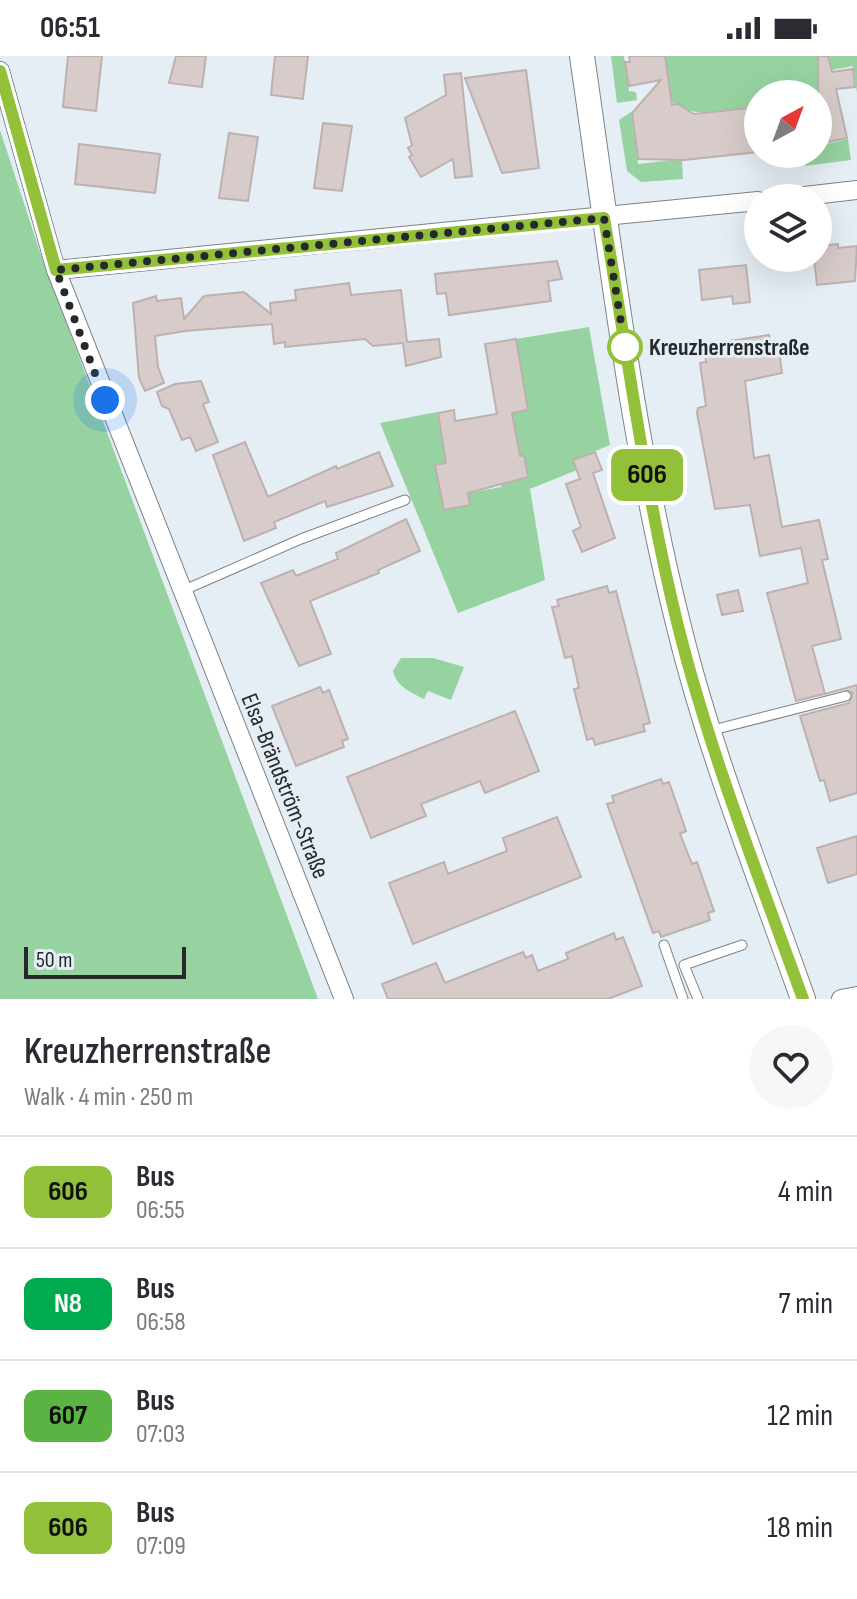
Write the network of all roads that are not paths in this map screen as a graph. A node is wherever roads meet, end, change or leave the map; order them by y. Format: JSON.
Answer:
{"nodes":[{"id":1,"x":582,"y":56,"type":"edge"},
{"id":2,"x":0,"y":71,"type":"edge"},
{"id":3,"x":857,"y":190,"type":"edge"},
{"id":4,"x":832,"y":193,"type":"edge"},
{"id":5,"x":744,"y":203,"type":"edge"},
{"id":6,"x":604,"y":218,"type":"junction"},
{"id":7,"x":56,"y":270,"type":"junction"},
{"id":8,"x":405,"y":500,"type":"dead end"},
{"id":9,"x":181,"y":592,"type":"junction"},
{"id":10,"x":846,"y":696,"type":"dead end"},
{"id":11,"x":709,"y":731,"type":"junction"},
{"id":12,"x":664,"y":945,"type":"dead end"},
{"id":13,"x":742,"y":945,"type":"dead end"},
{"id":14,"x":857,"y":996,"type":"edge"},
{"id":15,"x":344,"y":999,"type":"edge"},
{"id":16,"x":683,"y":999,"type":"edge"},
{"id":17,"x":698,"y":999,"type":"edge"},
{"id":18,"x":803,"y":999,"type":"edge"},
{"id":19,"x":841,"y":999,"type":"edge"}],
"edges":[{"from":1,"to":6,"type":"street"},
{"from":2,"to":7,"type":"street","name":"Elsa-Brändström-Straße"},
{"from":3,"to":4,"type":"street"},
{"from":5,"to":6,"type":"street"},
{"from":6,"to":7,"type":"street"},
{"from":6,"to":11,"type":"street"},
{"from":7,"to":9,"type":"street","name":"Elsa-Brändström-Straße"},
{"from":8,"to":9,"type":"lane"},
{"from":9,"to":15,"type":"street","name":"Elsa-Brändström-Straße"},
{"from":10,"to":11,"type":"lane"},
{"from":11,"to":18,"type":"street"},
{"from":12,"to":16,"type":"lane"},
{"from":13,"to":17,"type":"lane"},
{"from":14,"to":19,"type":"street"}]}
